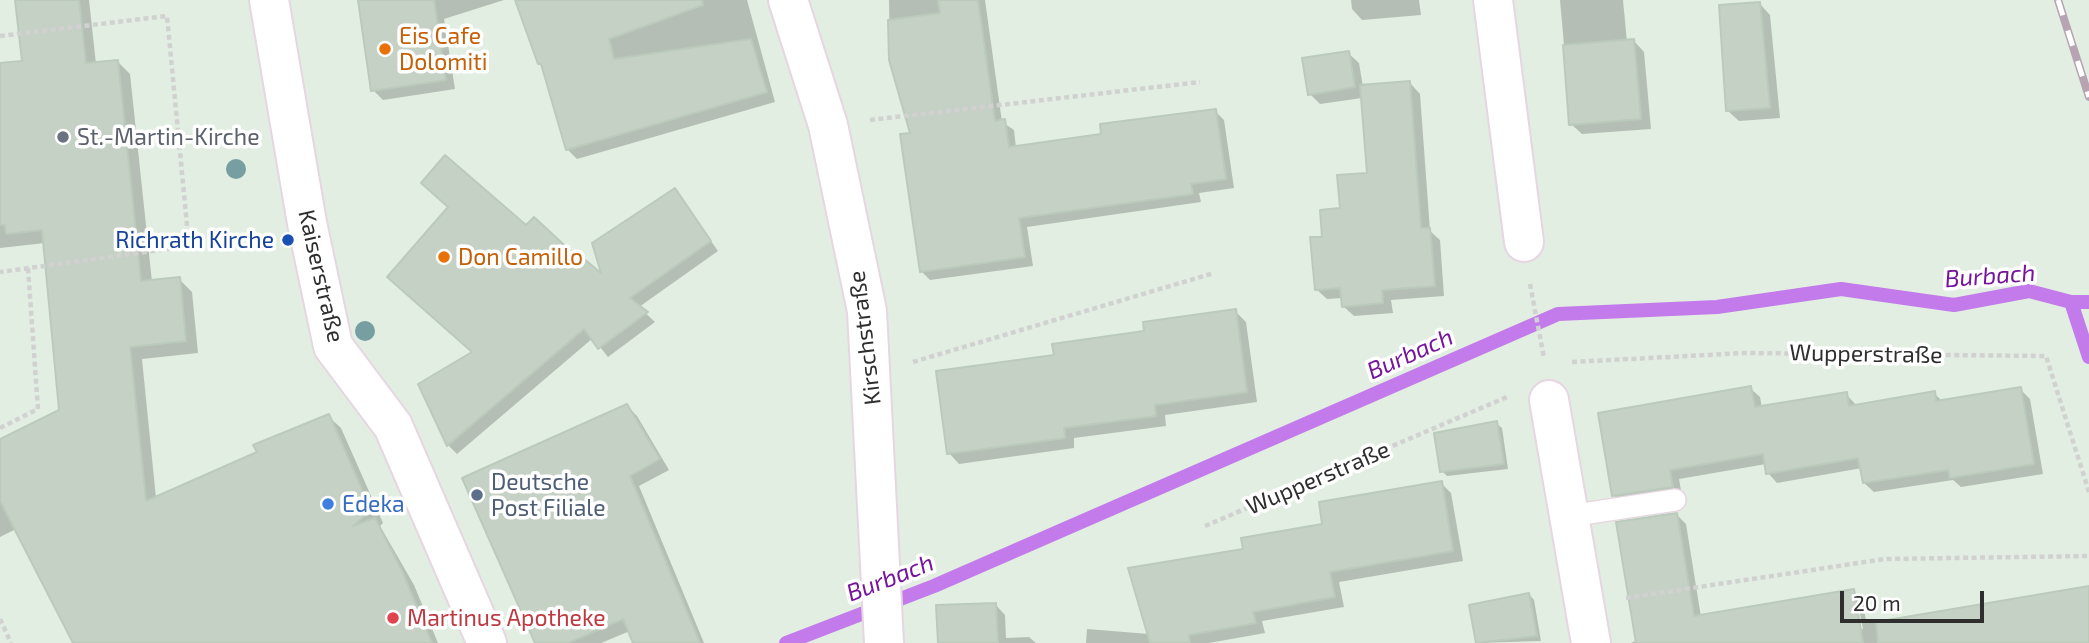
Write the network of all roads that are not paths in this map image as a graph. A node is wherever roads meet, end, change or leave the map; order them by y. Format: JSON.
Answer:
{"nodes":[{"id":1,"x":269,"y":0,"type":"edge"},
{"id":2,"x":788,"y":0,"type":"edge"},
{"id":3,"x":1493,"y":0,"type":"edge"},
{"id":4,"x":1524,"y":242,"type":"dead end"},
{"id":5,"x":1549,"y":400,"type":"dead end"},
{"id":6,"x":1675,"y":500,"type":"dead end"},
{"id":7,"x":1569,"y":516,"type":"junction"},
{"id":8,"x":884,"y":640,"type":"edge"},
{"id":9,"x":487,"y":643,"type":"edge"},
{"id":10,"x":1591,"y":643,"type":"edge"}],
"edges":[{"from":1,"to":9,"type":"street","name":"Kaiserstraße"},
{"from":2,"to":8,"type":"street","name":"Kirschstraße"},
{"from":3,"to":4,"type":"street"},
{"from":5,"to":7,"type":"street"},
{"from":6,"to":7,"type":"lane"},
{"from":7,"to":10,"type":"street"}]}
